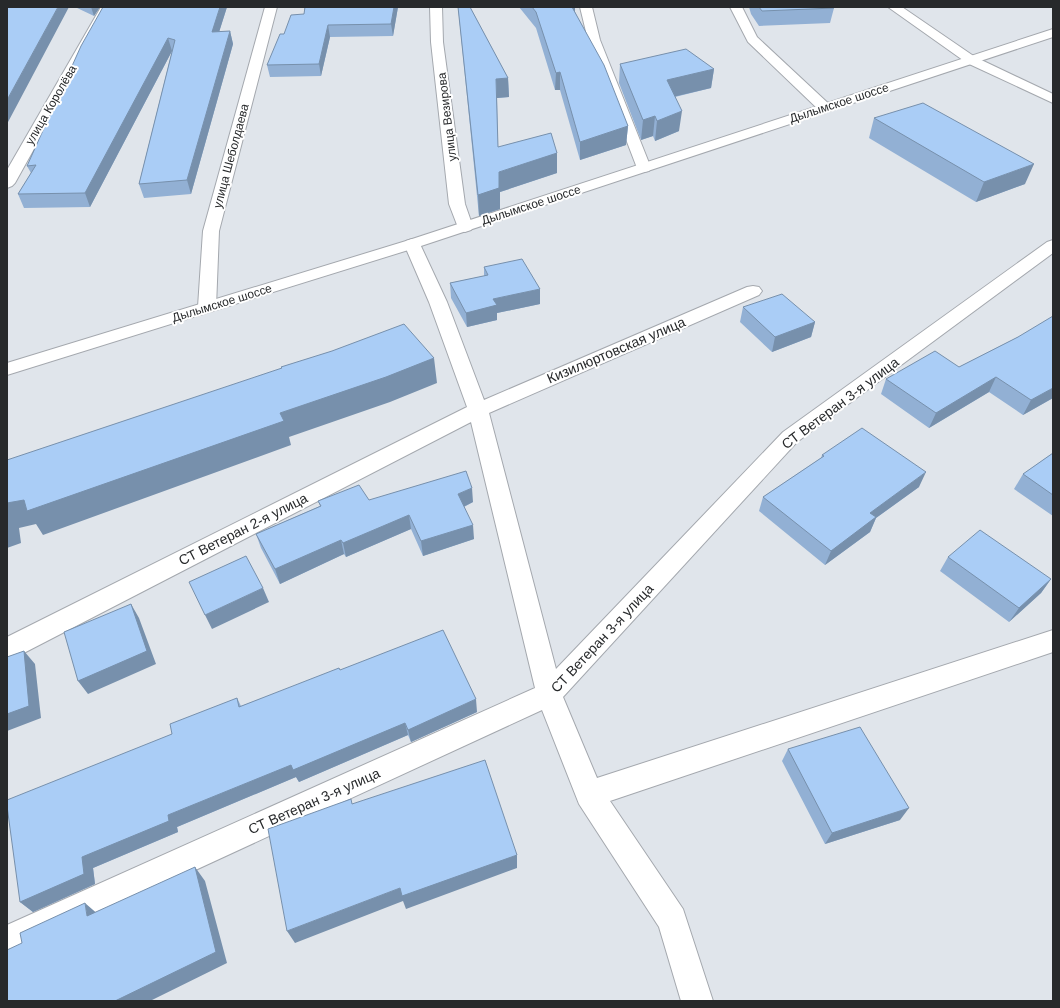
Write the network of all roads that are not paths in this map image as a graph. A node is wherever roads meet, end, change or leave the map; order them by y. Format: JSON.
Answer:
{"nodes":[{"id":1,"x":107,"y":7,"type":"edge"},
{"id":2,"x":271,"y":7,"type":"edge"},
{"id":3,"x":436,"y":7,"type":"edge"},
{"id":4,"x":586,"y":7,"type":"edge"},
{"id":5,"x":736,"y":7,"type":"edge"},
{"id":6,"x":894,"y":7,"type":"edge"},
{"id":7,"x":1053,"y":33,"type":"edge"},
{"id":8,"x":971,"y":60,"type":"junction"},
{"id":9,"x":1053,"y":99,"type":"edge"},
{"id":10,"x":825,"y":108,"type":"junction"},
{"id":11,"x":644,"y":168,"type":"junction"},
{"id":12,"x":7,"y":183,"type":"edge"},
{"id":13,"x":464,"y":227,"type":"junction"},
{"id":14,"x":412,"y":244,"type":"junction"},
{"id":15,"x":1053,"y":245,"type":"edge"},
{"id":16,"x":753,"y":291,"type":"dead end"},
{"id":17,"x":208,"y":307,"type":"junction"},
{"id":18,"x":7,"y":369,"type":"edge"},
{"id":19,"x":478,"y":410,"type":"junction"},
{"id":20,"x":1053,"y":641,"type":"edge"},
{"id":21,"x":7,"y":649,"type":"edge"},
{"id":22,"x":550,"y":694,"type":"junction"},
{"id":23,"x":589,"y":794,"type":"junction"},
{"id":24,"x":7,"y":941,"type":"edge"},
{"id":25,"x":697,"y":1001,"type":"edge"}],
"edges":[{"from":1,"to":12,"type":"street","name":"улица Королёва"},
{"from":2,"to":17,"type":"street","name":"улица Шеболдаева"},
{"from":3,"to":13,"type":"street","name":"улица Везирова"},
{"from":4,"to":11,"type":"street"},
{"from":5,"to":10,"type":"street"},
{"from":6,"to":8,"type":"street"},
{"from":7,"to":8,"type":"street","name":"Дылымское шоссе"},
{"from":8,"to":9,"type":"street"},
{"from":8,"to":10,"type":"street","name":"Дылымское шоссе"},
{"from":10,"to":11,"type":"street","name":"Дылымское шоссе"},
{"from":11,"to":13,"type":"street","name":"Дылымское шоссе"},
{"from":13,"to":14,"type":"street","name":"Дылымское шоссе"},
{"from":14,"to":17,"type":"street","name":"Дылымское шоссе"},
{"from":14,"to":19,"type":"street"},
{"from":15,"to":22,"type":"street","name":"СТ Ветеран 3-я улица"},
{"from":16,"to":19,"type":"street","name":"Кизилюртовская улица"},
{"from":17,"to":18,"type":"street","name":"Дылымское шоссе"},
{"from":19,"to":21,"type":"street","name":"СТ Ветеран 2-я улица"},
{"from":19,"to":22,"type":"street"},
{"from":20,"to":23,"type":"street"},
{"from":22,"to":23,"type":"street"},
{"from":22,"to":24,"type":"street","name":"СТ Ветеран 3-я улица"},
{"from":23,"to":25,"type":"street"}]}
